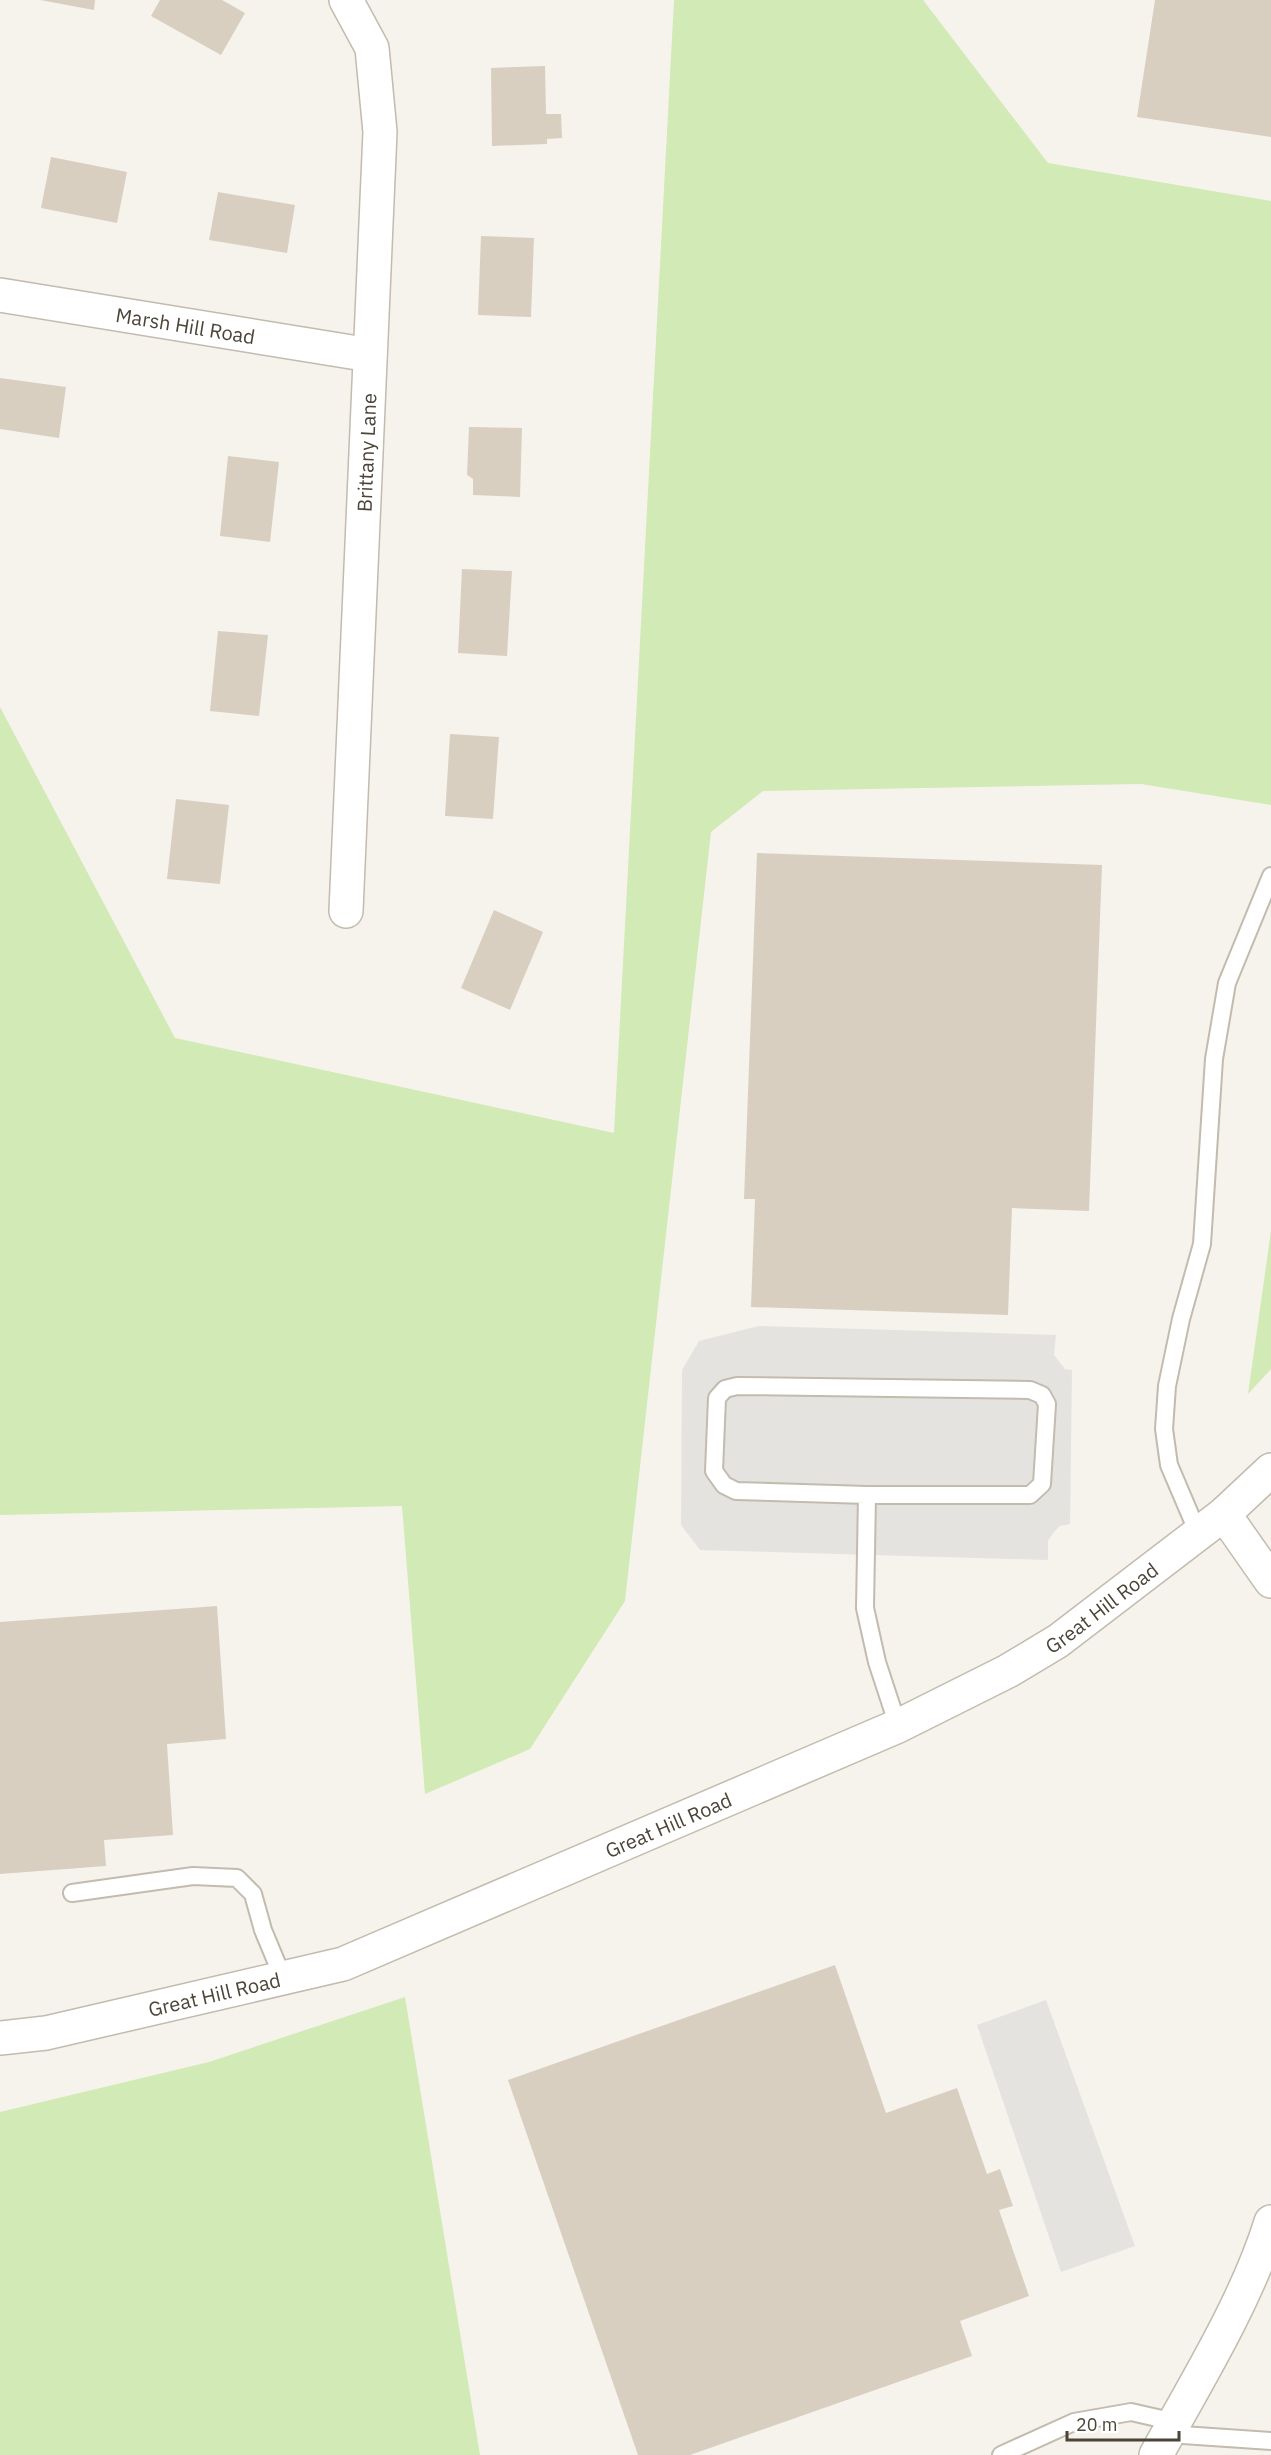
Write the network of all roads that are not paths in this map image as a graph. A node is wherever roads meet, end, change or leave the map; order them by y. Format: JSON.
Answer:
{"nodes":[{"id":1,"x":346,"y":0,"type":"edge"},
{"id":2,"x":0,"y":295,"type":"edge"},
{"id":3,"x":370,"y":355,"type":"junction"},
{"id":4,"x":1271,"y":876,"type":"edge"},
{"id":5,"x":346,"y":911,"type":"dead end"},
{"id":6,"x":1271,"y":1470,"type":"edge"},
{"id":7,"x":867,"y":1495,"type":"junction"},
{"id":8,"x":1224,"y":1514,"type":"junction"},
{"id":9,"x":1198,"y":1533,"type":"junction"},
{"id":10,"x":1271,"y":1581,"type":"edge"},
{"id":11,"x":898,"y":1726,"type":"junction"},
{"id":12,"x":72,"y":1893,"type":"dead end"},
{"id":13,"x":283,"y":1978,"type":"junction"},
{"id":14,"x":0,"y":2038,"type":"edge"},
{"id":15,"x":1271,"y":2222,"type":"edge"},
{"id":16,"x":1166,"y":2437,"type":"edge"},
{"id":17,"x":1271,"y":2441,"type":"edge"},
{"id":18,"x":1001,"y":2455,"type":"edge"}],
"edges":[{"from":1,"to":3,"type":"street","name":"Brittany Lane"},
{"from":2,"to":3,"type":"street","name":"Marsh Hill Road"},
{"from":3,"to":5,"type":"street","name":"Brittany Lane"},
{"from":4,"to":9,"type":"lane"},
{"from":6,"to":8,"type":"street","name":"Great Hill Road"},
{"from":7,"to":7,"type":"lane"},
{"from":7,"to":11,"type":"lane"},
{"from":8,"to":9,"type":"street","name":"Great Hill Road"},
{"from":8,"to":10,"type":"street"},
{"from":9,"to":11,"type":"street","name":"Great Hill Road"},
{"from":11,"to":13,"type":"street","name":"Great Hill Road"},
{"from":12,"to":13,"type":"lane"},
{"from":13,"to":14,"type":"street","name":"Great Hill Road"},
{"from":15,"to":16,"type":"street"},
{"from":16,"to":17,"type":"lane"},
{"from":16,"to":18,"type":"lane"}]}
